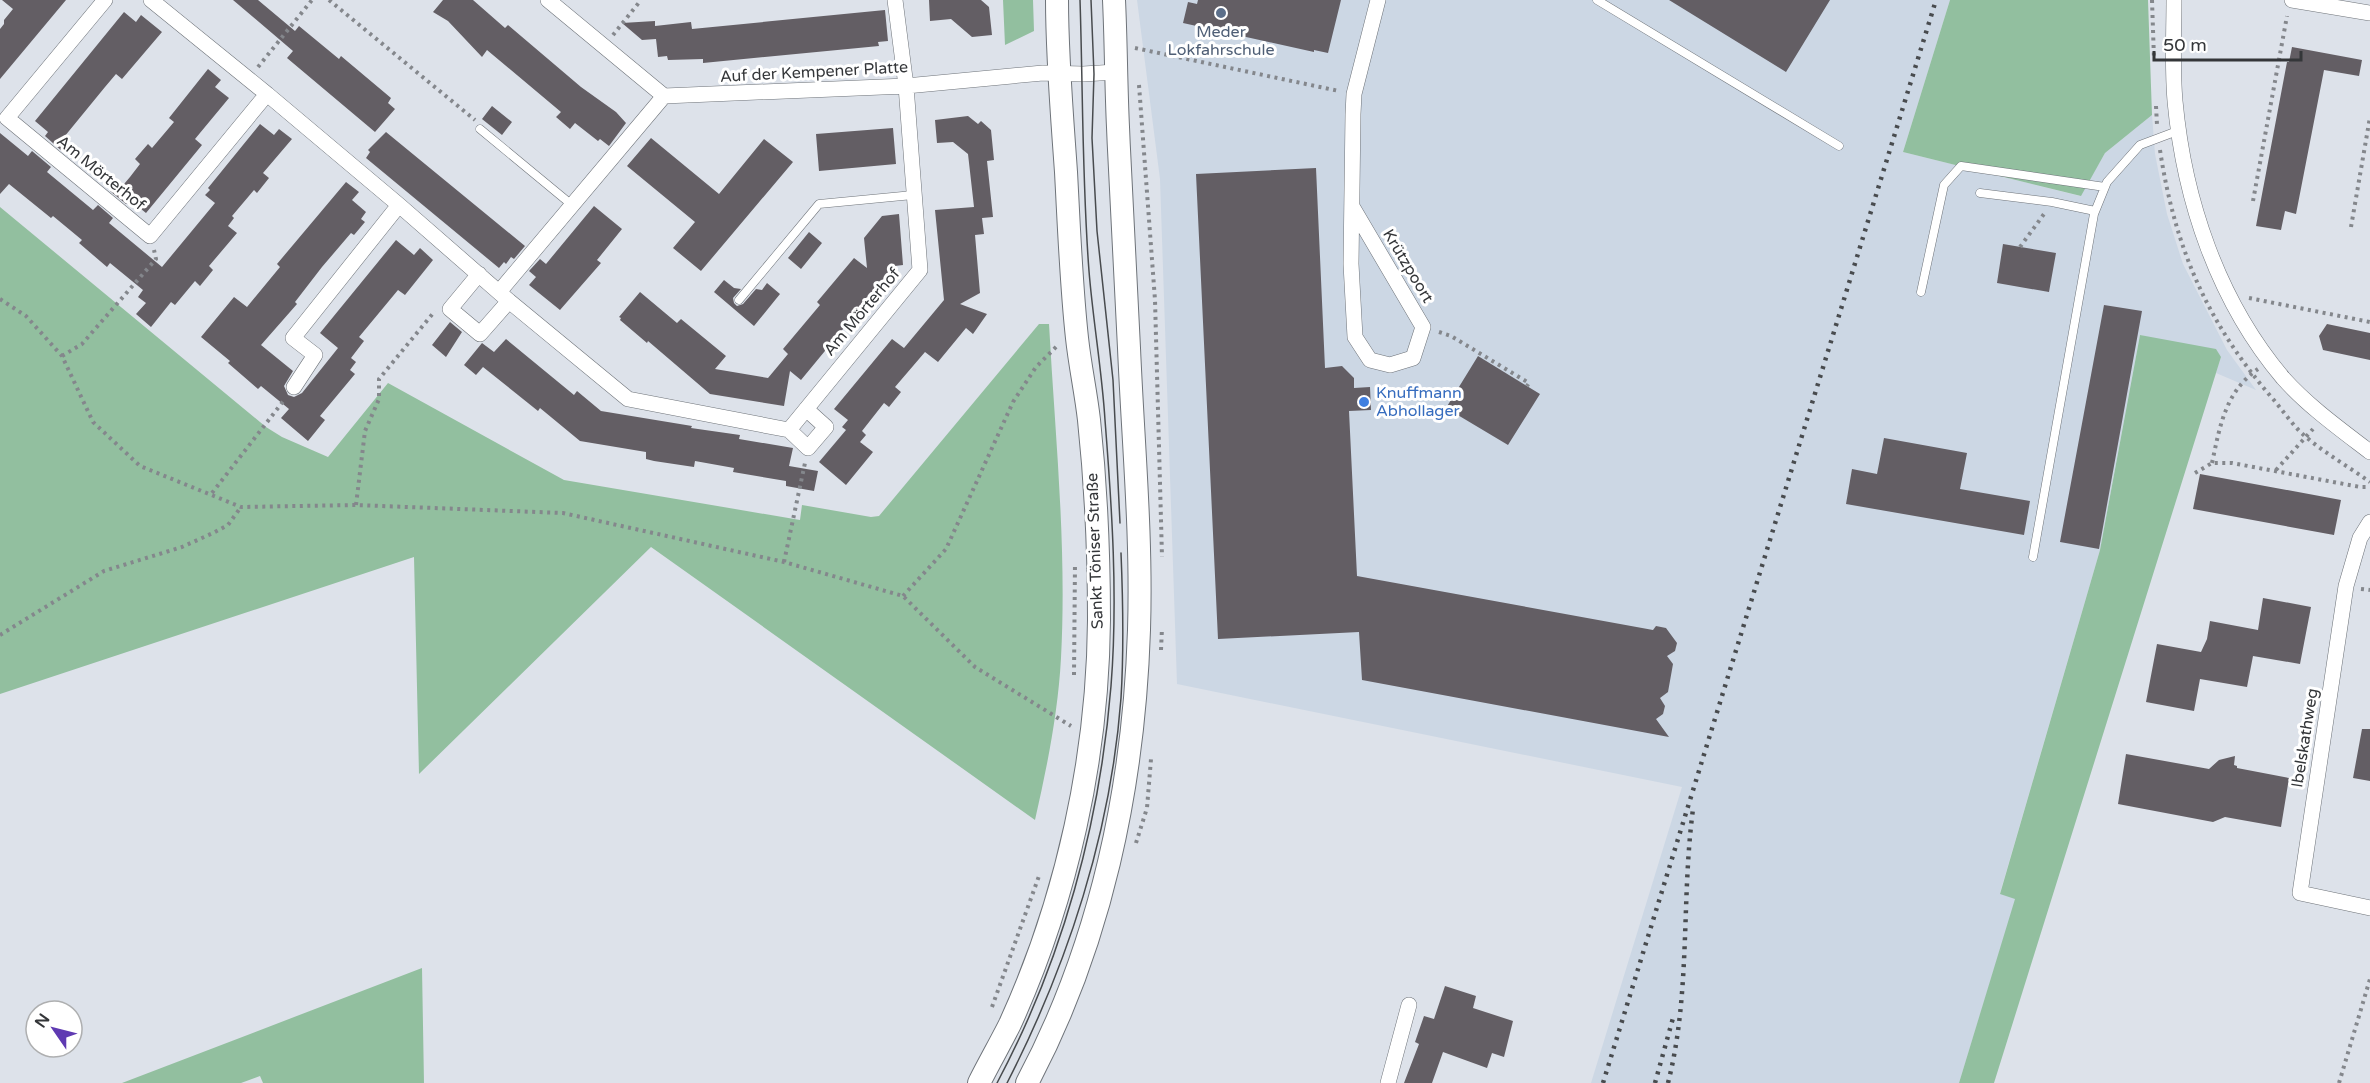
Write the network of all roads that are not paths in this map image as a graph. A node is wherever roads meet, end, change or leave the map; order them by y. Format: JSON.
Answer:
{"nodes":[{"id":1,"x":105,"y":0,"type":"edge"},
{"id":2,"x":151,"y":0,"type":"edge"},
{"id":3,"x":548,"y":0,"type":"edge"},
{"id":4,"x":895,"y":0,"type":"edge"},
{"id":5,"x":1057,"y":0,"type":"edge"},
{"id":6,"x":1114,"y":0,"type":"edge"},
{"id":7,"x":1378,"y":0,"type":"edge"},
{"id":8,"x":1598,"y":0,"type":"edge"},
{"id":9,"x":2174,"y":0,"type":"edge"},
{"id":10,"x":2290,"y":6,"type":"edge"},
{"id":11,"x":2370,"y":13,"type":"edge"},
{"id":12,"x":1116,"y":72,"type":"junction"},
{"id":13,"x":1060,"y":73,"type":"junction"},
{"id":14,"x":906,"y":86,"type":"junction"},
{"id":15,"x":267,"y":94,"type":"junction"},
{"id":16,"x":664,"y":96,"type":"junction"},
{"id":17,"x":480,"y":129,"type":"road end"},
{"id":18,"x":2180,"y":130,"type":"junction"},
{"id":19,"x":1839,"y":146,"type":"dead end"},
{"id":20,"x":2105,"y":188,"type":"junction"},
{"id":21,"x":1980,"y":193,"type":"dead end"},
{"id":22,"x":913,"y":195,"type":"junction"},
{"id":23,"x":399,"y":205,"type":"junction"},
{"id":24,"x":572,"y":205,"type":"junction"},
{"id":25,"x":1353,"y":208,"type":"junction"},
{"id":26,"x":2095,"y":211,"type":"junction"},
{"id":27,"x":479,"y":274,"type":"junction"},
{"id":28,"x":1921,"y":292,"type":"dead end"},
{"id":29,"x":504,"y":297,"type":"junction"},
{"id":30,"x":739,"y":300,"type":"dead end"},
{"id":31,"x":294,"y":387,"type":"road end"},
{"id":32,"x":806,"y":409,"type":"junction"},
{"id":33,"x":789,"y":430,"type":"junction"},
{"id":34,"x":2370,"y":452,"type":"edge"},
{"id":35,"x":2370,"y":522,"type":"edge"},
{"id":36,"x":2033,"y":557,"type":"dead end"},
{"id":37,"x":2370,"y":908,"type":"edge"},
{"id":38,"x":1409,"y":1005,"type":"dead end"},
{"id":39,"x":979,"y":1083,"type":"edge"},
{"id":40,"x":1027,"y":1083,"type":"edge"},
{"id":41,"x":1388,"y":1083,"type":"edge"}],
"edges":[{"from":1,"to":15,"type":"street","name":"Am Mörterhof"},
{"from":2,"to":15,"type":"street"},
{"from":3,"to":16,"type":"street"},
{"from":4,"to":14,"type":"street","name":"Am Mörterhof"},
{"from":5,"to":13,"type":"main road","name":"Sankt Töniser Straße"},
{"from":6,"to":12,"type":"main road"},
{"from":7,"to":25,"type":"street","name":"Krützpoort"},
{"from":8,"to":19,"type":"lane"},
{"from":9,"to":18,"type":"street"},
{"from":10,"to":11,"type":"street"},
{"from":12,"to":13,"type":"street","name":"Auf der Kempener Platte"},
{"from":12,"to":40,"type":"main road"},
{"from":13,"to":14,"type":"street","name":"Auf der Kempener Platte"},
{"from":13,"to":39,"type":"main road","name":"Sankt Töniser Straße"},
{"from":14,"to":16,"type":"street","name":"Auf der Kempener Platte"},
{"from":14,"to":22,"type":"street","name":"Am Mörterhof"},
{"from":15,"to":23,"type":"street"},
{"from":16,"to":24,"type":"street"},
{"from":17,"to":24,"type":"lane"},
{"from":18,"to":20,"type":"lane"},
{"from":18,"to":34,"type":"street"},
{"from":20,"to":26,"type":"lane"},
{"from":20,"to":28,"type":"lane"},
{"from":21,"to":26,"type":"lane"},
{"from":22,"to":30,"type":"lane"},
{"from":22,"to":32,"type":"street","name":"Am Mörterhof"},
{"from":23,"to":27,"type":"street"},
{"from":23,"to":31,"type":"street"},
{"from":24,"to":29,"type":"street"},
{"from":25,"to":25,"type":"street","name":"Krützpoort"},
{"from":26,"to":36,"type":"lane"},
{"from":27,"to":29,"type":"street"},
{"from":27,"to":29,"type":"street"},
{"from":29,"to":33,"type":"street"},
{"from":32,"to":33,"type":"street","name":"Am Mörterhof"},
{"from":32,"to":33,"type":"street"},
{"from":35,"to":37,"type":"street","name":"Ibelskathweg"},
{"from":38,"to":41,"type":"street"}]}
